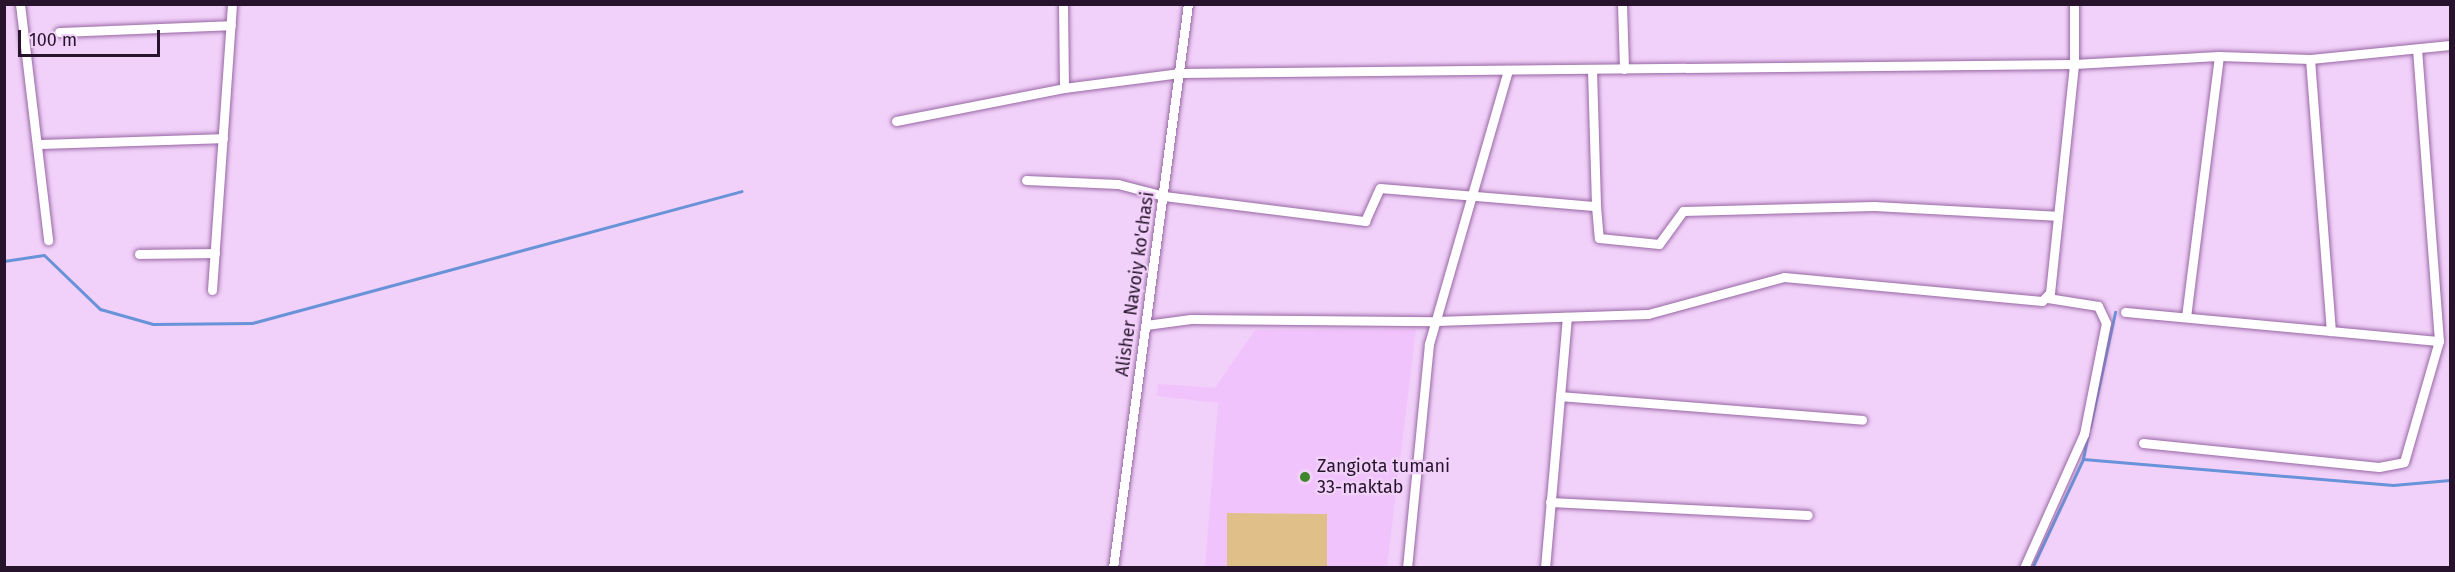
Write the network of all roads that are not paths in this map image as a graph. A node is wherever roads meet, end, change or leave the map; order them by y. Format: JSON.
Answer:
{"nodes":[{"id":1,"x":20,"y":4,"type":"edge"},
{"id":2,"x":232,"y":4,"type":"edge"},
{"id":3,"x":1063,"y":4,"type":"edge"},
{"id":4,"x":1188,"y":4,"type":"edge"},
{"id":5,"x":1622,"y":4,"type":"edge"},
{"id":6,"x":2074,"y":4,"type":"edge"},
{"id":7,"x":231,"y":25,"type":"junction"},
{"id":8,"x":59,"y":32,"type":"dead end"},
{"id":9,"x":2451,"y":45,"type":"edge"},
{"id":10,"x":2417,"y":49,"type":"junction"},
{"id":11,"x":2219,"y":56,"type":"junction"},
{"id":12,"x":2310,"y":59,"type":"junction"},
{"id":13,"x":2074,"y":64,"type":"junction"},
{"id":14,"x":1592,"y":69,"type":"junction"},
{"id":15,"x":1624,"y":69,"type":"junction"},
{"id":16,"x":1508,"y":70,"type":"junction"},
{"id":17,"x":1180,"y":73,"type":"junction"},
{"id":18,"x":1064,"y":88,"type":"junction"},
{"id":19,"x":896,"y":121,"type":"dead end"},
{"id":20,"x":223,"y":138,"type":"junction"},
{"id":21,"x":37,"y":144,"type":"junction"},
{"id":22,"x":1026,"y":180,"type":"dead end"},
{"id":23,"x":1474,"y":195,"type":"junction"},
{"id":24,"x":1164,"y":196,"type":"junction"},
{"id":25,"x":1596,"y":206,"type":"junction"},
{"id":26,"x":2056,"y":216,"type":"junction"},
{"id":27,"x":48,"y":240,"type":"dead end"},
{"id":28,"x":215,"y":253,"type":"junction"},
{"id":29,"x":139,"y":254,"type":"dead end"},
{"id":30,"x":212,"y":290,"type":"dead end"},
{"id":31,"x":2048,"y":298,"type":"junction"},
{"id":32,"x":2125,"y":312,"type":"dead end"},
{"id":33,"x":1567,"y":317,"type":"junction"},
{"id":34,"x":2186,"y":318,"type":"junction"},
{"id":35,"x":1436,"y":321,"type":"junction"},
{"id":36,"x":1146,"y":325,"type":"junction"},
{"id":37,"x":2331,"y":331,"type":"junction"},
{"id":38,"x":2439,"y":341,"type":"junction"},
{"id":39,"x":1560,"y":396,"type":"junction"},
{"id":40,"x":1862,"y":420,"type":"dead end"},
{"id":41,"x":2143,"y":443,"type":"dead end"},
{"id":42,"x":1550,"y":502,"type":"junction"},
{"id":43,"x":1808,"y":515,"type":"dead end"},
{"id":44,"x":1113,"y":567,"type":"edge"},
{"id":45,"x":1407,"y":567,"type":"edge"},
{"id":46,"x":1545,"y":567,"type":"edge"},
{"id":47,"x":2024,"y":567,"type":"edge"}],
"edges":[{"from":1,"to":21,"type":"street"},
{"from":2,"to":7,"type":"street"},
{"from":3,"to":18,"type":"street"},
{"from":4,"to":17,"type":"street","name":"Alisher Navoiy ko'chasi"},
{"from":5,"to":15,"type":"street"},
{"from":6,"to":13,"type":"street"},
{"from":7,"to":8,"type":"street"},
{"from":7,"to":20,"type":"street"},
{"from":9,"to":10,"type":"street"},
{"from":10,"to":12,"type":"street"},
{"from":10,"to":38,"type":"street"},
{"from":11,"to":12,"type":"street"},
{"from":11,"to":13,"type":"street"},
{"from":11,"to":34,"type":"street"},
{"from":12,"to":37,"type":"street"},
{"from":13,"to":15,"type":"street"},
{"from":13,"to":26,"type":"street"},
{"from":14,"to":15,"type":"street"},
{"from":14,"to":16,"type":"street"},
{"from":14,"to":25,"type":"street"},
{"from":16,"to":17,"type":"street"},
{"from":16,"to":23,"type":"street"},
{"from":17,"to":18,"type":"street"},
{"from":17,"to":24,"type":"street","name":"Alisher Navoiy ko'chasi"},
{"from":18,"to":19,"type":"street"},
{"from":20,"to":21,"type":"street"},
{"from":20,"to":28,"type":"street"},
{"from":21,"to":27,"type":"street"},
{"from":22,"to":24,"type":"street"},
{"from":23,"to":24,"type":"street"},
{"from":23,"to":25,"type":"street"},
{"from":23,"to":35,"type":"street"},
{"from":24,"to":36,"type":"street","name":"Alisher Navoiy ko'chasi"},
{"from":25,"to":26,"type":"street"},
{"from":26,"to":31,"type":"street"},
{"from":28,"to":29,"type":"street"},
{"from":28,"to":30,"type":"street"},
{"from":31,"to":33,"type":"street"},
{"from":31,"to":47,"type":"street"},
{"from":32,"to":34,"type":"street"},
{"from":33,"to":35,"type":"street"},
{"from":33,"to":39,"type":"street"},
{"from":34,"to":37,"type":"street"},
{"from":35,"to":36,"type":"street"},
{"from":35,"to":45,"type":"street"},
{"from":36,"to":44,"type":"street","name":"Alisher Navoiy ko'chasi"},
{"from":37,"to":38,"type":"street"},
{"from":38,"to":41,"type":"street"},
{"from":39,"to":40,"type":"street"},
{"from":39,"to":42,"type":"street"},
{"from":42,"to":43,"type":"street"},
{"from":42,"to":46,"type":"street"}]}
